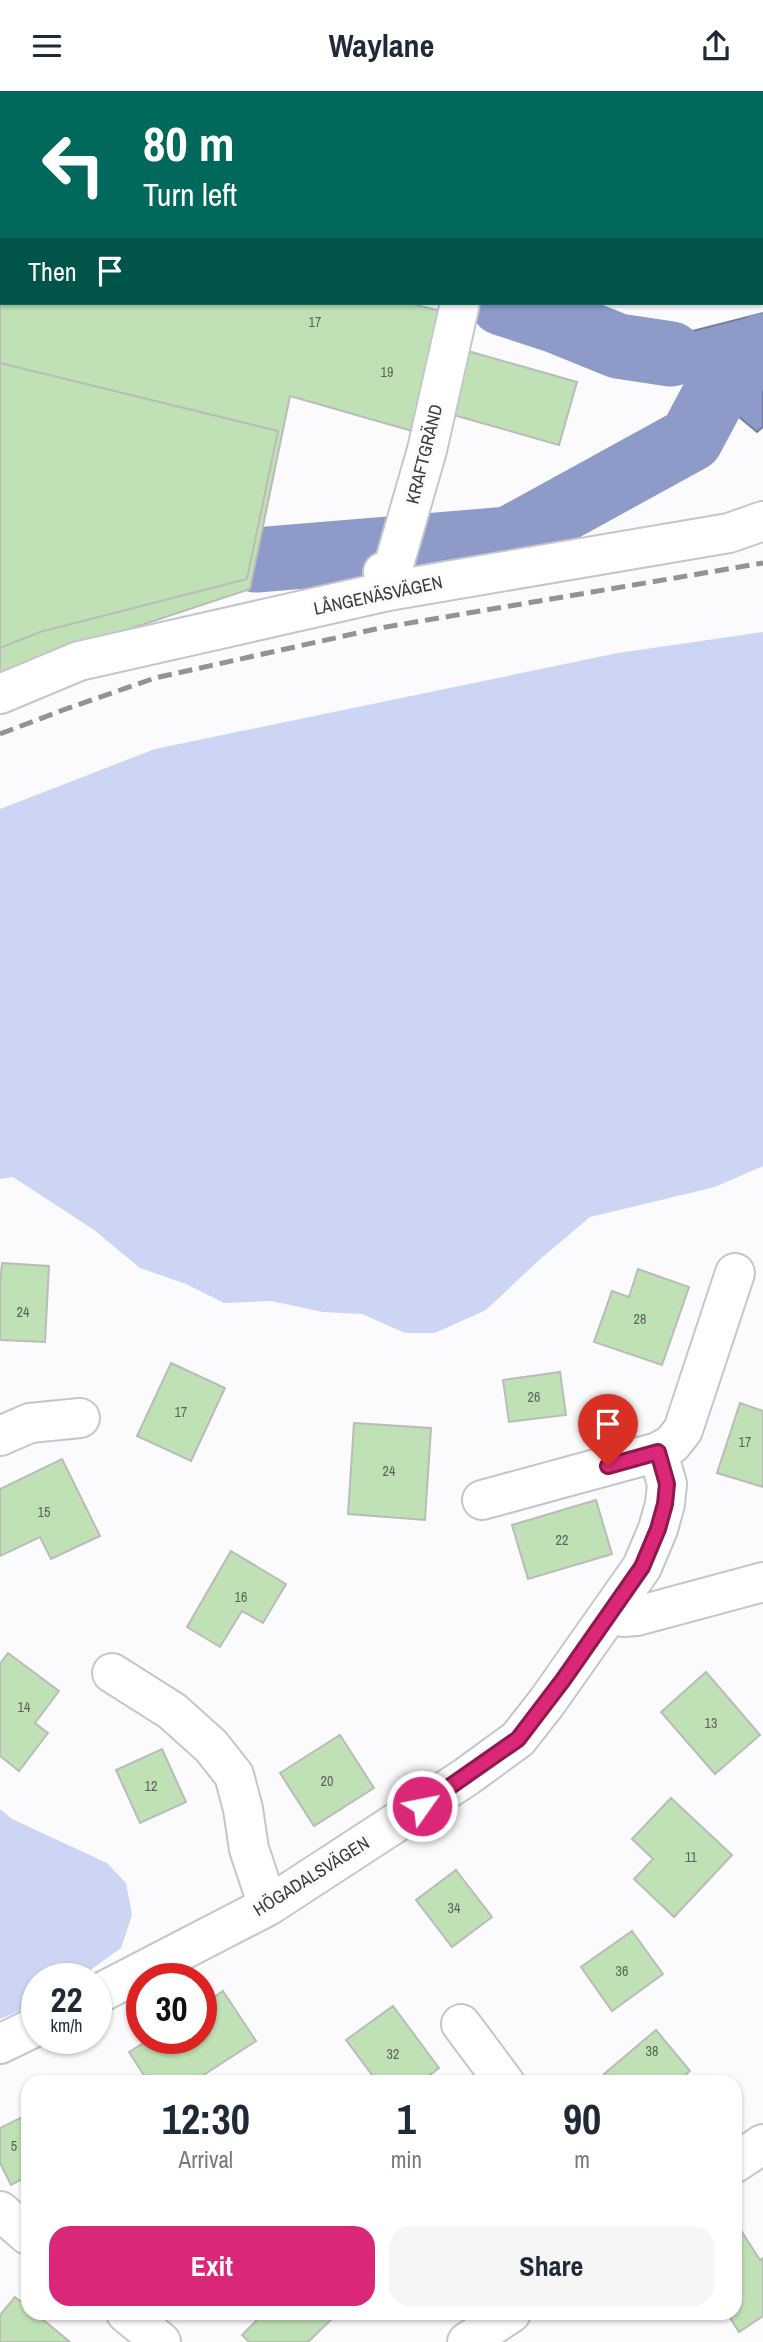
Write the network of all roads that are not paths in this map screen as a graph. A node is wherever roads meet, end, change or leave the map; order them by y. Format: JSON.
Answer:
{"nodes":[{"id":1,"x":459,"y":305,"type":"edge"},
{"id":2,"x":763,"y":521,"type":"edge"},
{"id":3,"x":392,"y":566,"type":"junction"},
{"id":4,"x":0,"y":694,"type":"edge"},
{"id":5,"x":735,"y":1273,"type":"dead end"},
{"id":6,"x":80,"y":1418,"type":"dead end"},
{"id":7,"x":0,"y":1436,"type":"edge"},
{"id":8,"x":658,"y":1452,"type":"junction"},
{"id":9,"x":482,"y":1500,"type":"dead end"},
{"id":10,"x":763,"y":1582,"type":"edge"},
{"id":11,"x":611,"y":1612,"type":"junction"},
{"id":12,"x":112,"y":1673,"type":"dead end"},
{"id":13,"x":268,"y":1906,"type":"junction"},
{"id":14,"x":112,"y":1987,"type":"edge"},
{"id":15,"x":461,"y":2024,"type":"dead end"},
{"id":16,"x":21,"y":2033,"type":"edge"},
{"id":17,"x":0,"y":2044,"type":"edge"},
{"id":18,"x":499,"y":2075,"type":"edge"},
{"id":19,"x":763,"y":2144,"type":"edge"},
{"id":20,"x":742,"y":2158,"type":"edge"},
{"id":21,"x":134,"y":2320,"type":"edge"},
{"id":22,"x":500,"y":2320,"type":"edge"},
{"id":23,"x":161,"y":2342,"type":"edge"},
{"id":24,"x":467,"y":2342,"type":"edge"}],
"edges":[{"from":1,"to":3,"type":"street","name":"KRAFTGRÄND"},
{"from":2,"to":3,"type":"street","name":"LÅNGENÄSVÄGEN"},
{"from":3,"to":4,"type":"street","name":"LÅNGENÄSVÄGEN"},
{"from":5,"to":8,"type":"street"},
{"from":6,"to":7,"type":"street"},
{"from":8,"to":9,"type":"street"},
{"from":8,"to":11,"type":"street","name":"HÖGADALSVÄGEN"},
{"from":10,"to":11,"type":"street"},
{"from":11,"to":13,"type":"street","name":"HÖGADALSVÄGEN"},
{"from":12,"to":13,"type":"street"},
{"from":13,"to":14,"type":"street","name":"HÖGADALSVÄGEN"},
{"from":15,"to":18,"type":"street"},
{"from":16,"to":17,"type":"street"},
{"from":19,"to":20,"type":"street"},
{"from":21,"to":23,"type":"street"},
{"from":22,"to":24,"type":"street"}]}
